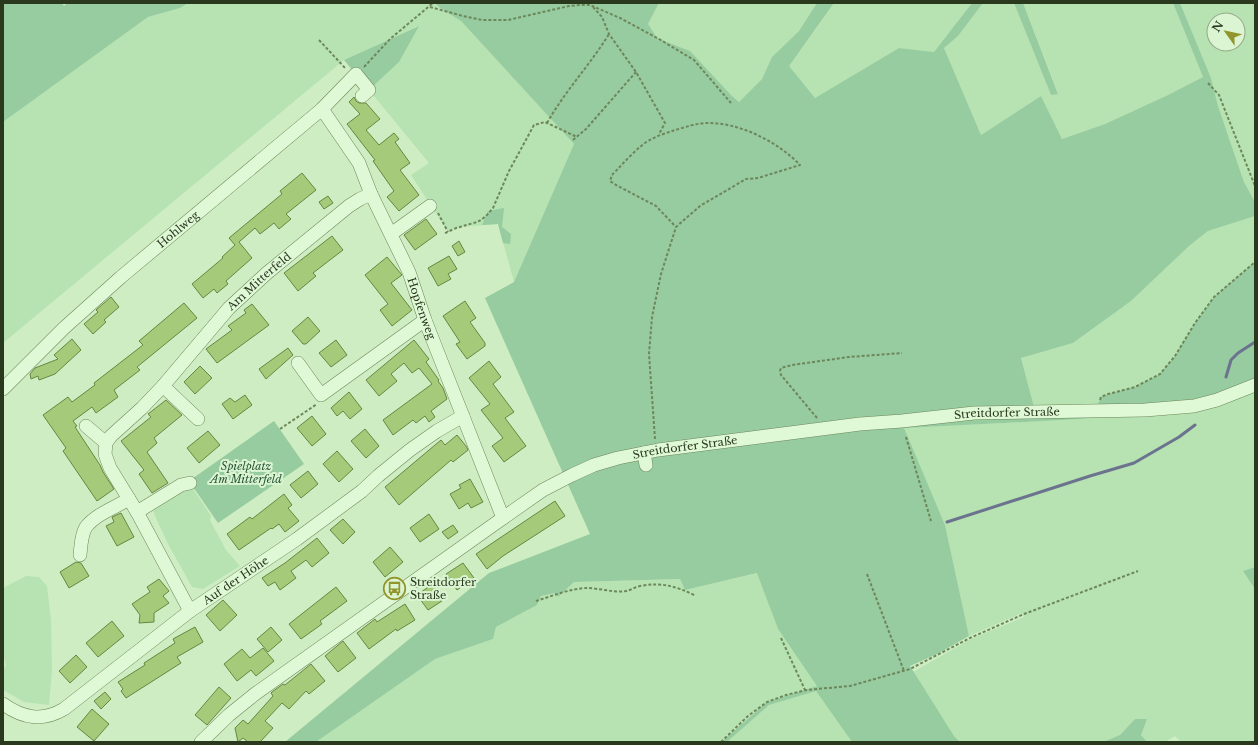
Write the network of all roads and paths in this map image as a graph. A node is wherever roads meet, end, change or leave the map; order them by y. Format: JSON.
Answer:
{"nodes":[{"id":1,"x":433,"y":3,"type":"edge"},
{"id":2,"x":590,"y":5,"type":"junction"},
{"id":3,"x":430,"y":7,"type":"junction"},
{"id":4,"x":609,"y":34,"type":"junction"},
{"id":5,"x":319,"y":40,"type":"dead end"},
{"id":6,"x":636,"y":72,"type":"junction"},
{"id":7,"x":356,"y":74,"type":"junction"},
{"id":8,"x":1208,"y":83,"type":"dead end"},
{"id":9,"x":362,"y":96,"type":"dead end"},
{"id":10,"x":731,"y":103,"type":"dead end"},
{"id":11,"x":322,"y":109,"type":"junction"},
{"id":12,"x":547,"y":123,"type":"junction"},
{"id":13,"x":659,"y":136,"type":"junction"},
{"id":14,"x":577,"y":137,"type":"junction"},
{"id":15,"x":574,"y":140,"type":"dead end"},
{"id":16,"x":1255,"y":186,"type":"edge"},
{"id":17,"x":371,"y":194,"type":"junction"},
{"id":18,"x":430,"y":206,"type":"joint"},
{"id":19,"x":676,"y":227,"type":"junction"},
{"id":20,"x":448,"y":232,"type":"junction"},
{"id":21,"x":445,"y":233,"type":"dead end"},
{"id":22,"x":391,"y":234,"type":"junction"},
{"id":23,"x":1255,"y":262,"type":"edge"},
{"id":24,"x":426,"y":320,"type":"junction"},
{"id":25,"x":902,"y":353,"type":"dead end"},
{"id":26,"x":298,"y":363,"type":"dead end"},
{"id":27,"x":1255,"y":385,"type":"edge"},
{"id":28,"x":163,"y":386,"type":"junction"},
{"id":29,"x":3,"y":389,"type":"edge"},
{"id":30,"x":321,"y":395,"type":"junction"},
{"id":31,"x":1096,"y":411,"type":"junction"},
{"id":32,"x":463,"y":416,"type":"junction"},
{"id":33,"x":198,"y":419,"type":"dead end"},
{"id":34,"x":86,"y":426,"type":"dead end"},
{"id":35,"x":280,"y":429,"type":"dead end"},
{"id":36,"x":825,"y":430,"type":"junction"},
{"id":37,"x":906,"y":438,"type":"dead end"},
{"id":38,"x":106,"y":443,"type":"junction"},
{"id":39,"x":656,"y":445,"type":"junction"},
{"id":40,"x":190,"y":482,"type":"dead end"},
{"id":41,"x":129,"y":499,"type":"junction"},
{"id":42,"x":137,"y":512,"type":"junction"},
{"id":43,"x":503,"y":518,"type":"junction"},
{"id":44,"x":931,"y":521,"type":"dead end"},
{"id":45,"x":80,"y":555,"type":"dead end"},
{"id":46,"x":1138,"y":571,"type":"dead end"},
{"id":47,"x":866,"y":574,"type":"dead end"},
{"id":48,"x":696,"y":596,"type":"dead end"},
{"id":49,"x":536,"y":601,"type":"dead end"},
{"id":50,"x":190,"y":611,"type":"junction"},
{"id":51,"x":781,"y":638,"type":"dead end"},
{"id":52,"x":904,"y":671,"type":"junction"},
{"id":53,"x":805,"y":690,"type":"dead end"},
{"id":54,"x":3,"y":704,"type":"edge"},
{"id":55,"x":201,"y":742,"type":"edge"},
{"id":56,"x":721,"y":742,"type":"edge"}],
"edges":[{"from":1,"to":3,"type":"path"},
{"from":2,"to":3,"type":"path"},
{"from":2,"to":4,"type":"path"},
{"from":2,"to":10,"type":"path"},
{"from":3,"to":7,"type":"path"},
{"from":4,"to":6,"type":"path"},
{"from":4,"to":12,"type":"path"},
{"from":5,"to":7,"type":"path"},
{"from":6,"to":13,"type":"path"},
{"from":6,"to":14,"type":"path"},
{"from":7,"to":9,"type":"street"},
{"from":7,"to":11,"type":"street","name":"Hohlweg"},
{"from":8,"to":16,"type":"path"},
{"from":11,"to":17,"type":"street","name":"Hopfenweg"},
{"from":11,"to":29,"type":"street","name":"Hohlweg"},
{"from":12,"to":14,"type":"path"},
{"from":12,"to":20,"type":"path"},
{"from":13,"to":19,"type":"path"},
{"from":13,"to":19,"type":"path"},
{"from":14,"to":15,"type":"path"},
{"from":17,"to":22,"type":"street","name":"Hopfenweg"},
{"from":17,"to":28,"type":"street","name":"Am Mitterfeld"},
{"from":18,"to":20,"type":"path"},
{"from":18,"to":22,"type":"street"},
{"from":19,"to":39,"type":"path"},
{"from":20,"to":21,"type":"path"},
{"from":22,"to":24,"type":"street","name":"Hopfenweg"},
{"from":23,"to":31,"type":"path"},
{"from":24,"to":30,"type":"street"},
{"from":24,"to":32,"type":"street","name":"Hopfenweg"},
{"from":25,"to":36,"type":"path"},
{"from":26,"to":30,"type":"street"},
{"from":27,"to":31,"type":"street","name":"Streitdorfer Straße"},
{"from":28,"to":33,"type":"street"},
{"from":28,"to":38,"type":"street","name":"Am Mitterfeld"},
{"from":30,"to":35,"type":"path"},
{"from":31,"to":36,"type":"street","name":"Streitdorfer Straße"},
{"from":32,"to":43,"type":"street","name":"Hopfenweg"},
{"from":32,"to":50,"type":"street","name":"Auf der Höhe"},
{"from":34,"to":38,"type":"street"},
{"from":36,"to":39,"type":"street","name":"Streitdorfer Straße"},
{"from":37,"to":44,"type":"path"},
{"from":38,"to":41,"type":"street"},
{"from":39,"to":43,"type":"street","name":"Streitdorfer Straße"},
{"from":40,"to":42,"type":"street"},
{"from":41,"to":42,"type":"street"},
{"from":41,"to":45,"type":"street"},
{"from":42,"to":50,"type":"street"},
{"from":43,"to":55,"type":"street","name":"Streitdorfer Straße"},
{"from":46,"to":52,"type":"path"},
{"from":47,"to":52,"type":"path"},
{"from":48,"to":49,"type":"path"},
{"from":50,"to":54,"type":"street","name":"Auf der Höhe"},
{"from":51,"to":53,"type":"path"},
{"from":52,"to":56,"type":"path"}]}
